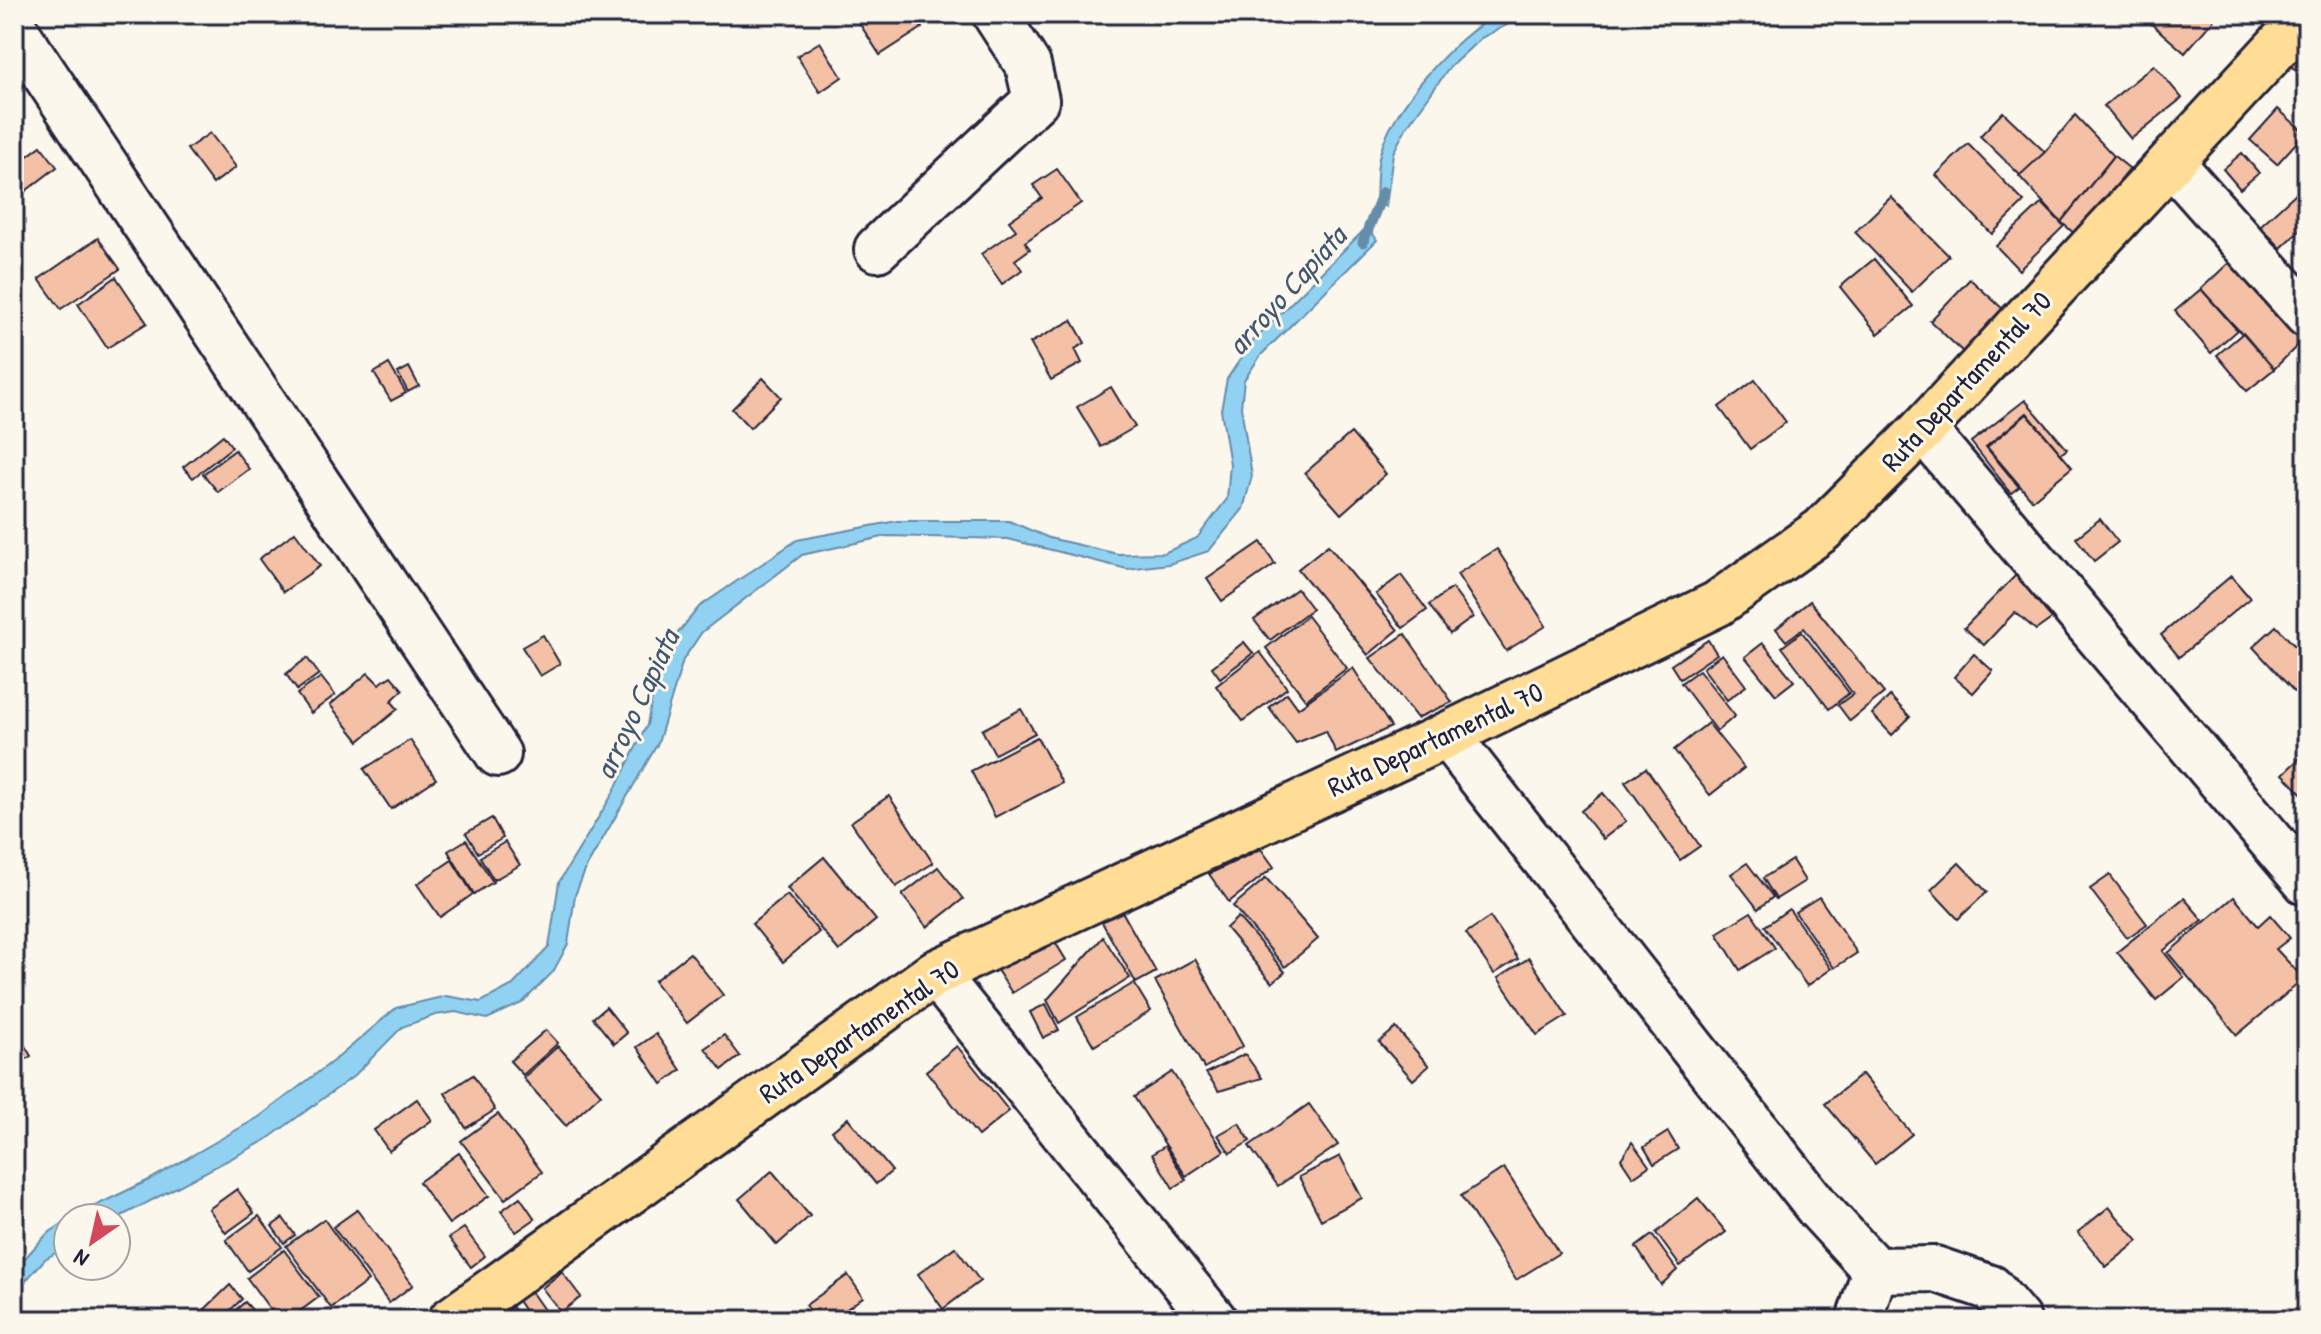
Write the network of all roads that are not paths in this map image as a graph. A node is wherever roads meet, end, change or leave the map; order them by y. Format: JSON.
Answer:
{"nodes":[{"id":1,"x":24,"y":14,"type":"edge"},
{"id":2,"x":995,"y":14,"type":"edge"},
{"id":3,"x":2307,"y":15,"type":"edge"},
{"id":4,"x":14,"y":27,"type":"edge"},
{"id":5,"x":2171,"y":162,"type":"junction"},
{"id":6,"x":877,"y":249,"type":"dead end"},
{"id":7,"x":2307,"y":315,"type":"edge"},
{"id":8,"x":1923,"y":429,"type":"junction"},
{"id":9,"x":1447,"y":735,"type":"junction"},
{"id":10,"x":498,"y":754,"type":"dead end"},
{"id":11,"x":2307,"y":883,"type":"edge"},
{"id":12,"x":935,"y":973,"type":"junction"},
{"id":13,"x":1875,"y":1270,"type":"junction"},
{"id":14,"x":451,"y":1320,"type":"edge"},
{"id":15,"x":1214,"y":1320,"type":"edge"},
{"id":16,"x":1859,"y":1320,"type":"edge"},
{"id":17,"x":2018,"y":1320,"type":"edge"}],
"edges":[{"from":1,"to":4,"type":"street"},
{"from":2,"to":6,"type":"street"},
{"from":3,"to":5,"type":"main road","name":"Ruta Departamental 70"},
{"from":4,"to":10,"type":"street"},
{"from":5,"to":7,"type":"street"},
{"from":5,"to":8,"type":"main road","name":"Ruta Departamental 70"},
{"from":8,"to":9,"type":"main road","name":"Ruta Departamental 70"},
{"from":8,"to":11,"type":"street"},
{"from":9,"to":12,"type":"main road","name":"Ruta Departamental 70"},
{"from":9,"to":13,"type":"street"},
{"from":12,"to":14,"type":"main road","name":"Ruta Departamental 70"},
{"from":12,"to":15,"type":"street"},
{"from":13,"to":16,"type":"street"},
{"from":13,"to":17,"type":"street"}]}
